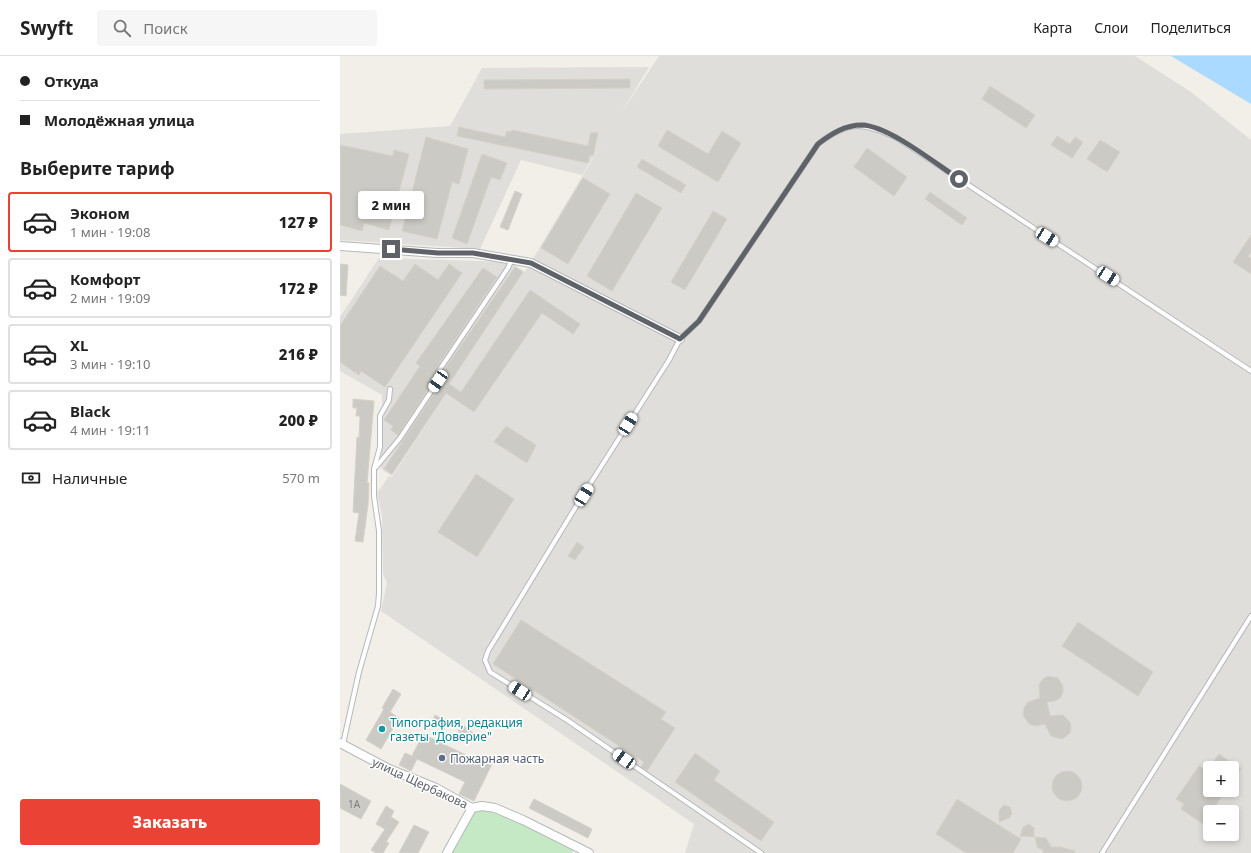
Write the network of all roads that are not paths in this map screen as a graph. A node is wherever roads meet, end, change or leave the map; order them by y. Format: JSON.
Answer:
{"nodes":[{"id":1,"x":340,"y":246,"type":"edge"},
{"id":2,"x":512,"y":259,"type":"junction"},
{"id":3,"x":680,"y":339,"type":"junction"},
{"id":4,"x":1251,"y":371,"type":"edge"},
{"id":5,"x":390,"y":389,"type":"dead end"},
{"id":6,"x":374,"y":469,"type":"junction"},
{"id":7,"x":1251,"y":616,"type":"edge"},
{"id":8,"x":342,"y":744,"type":"edge"},
{"id":9,"x":472,"y":808,"type":"junction"},
{"id":10,"x":577,"y":850,"type":"edge"},
{"id":11,"x":447,"y":853,"type":"edge"},
{"id":12,"x":589,"y":853,"type":"edge"},
{"id":13,"x":761,"y":853,"type":"edge"},
{"id":14,"x":1102,"y":853,"type":"edge"}],
"edges":[{"from":1,"to":2,"type":"street"},
{"from":2,"to":3,"type":"street"},
{"from":2,"to":6,"type":"lane"},
{"from":3,"to":4,"type":"lane"},
{"from":3,"to":13,"type":"lane"},
{"from":5,"to":6,"type":"lane"},
{"from":6,"to":8,"type":"lane"},
{"from":7,"to":14,"type":"lane"},
{"from":8,"to":9,"type":"street","name":"улица Щербакова"},
{"from":9,"to":10,"type":"street","name":"улица Щербакова"},
{"from":9,"to":11,"type":"street"},
{"from":10,"to":12,"type":"street","name":"улица Щербакова"}]}
